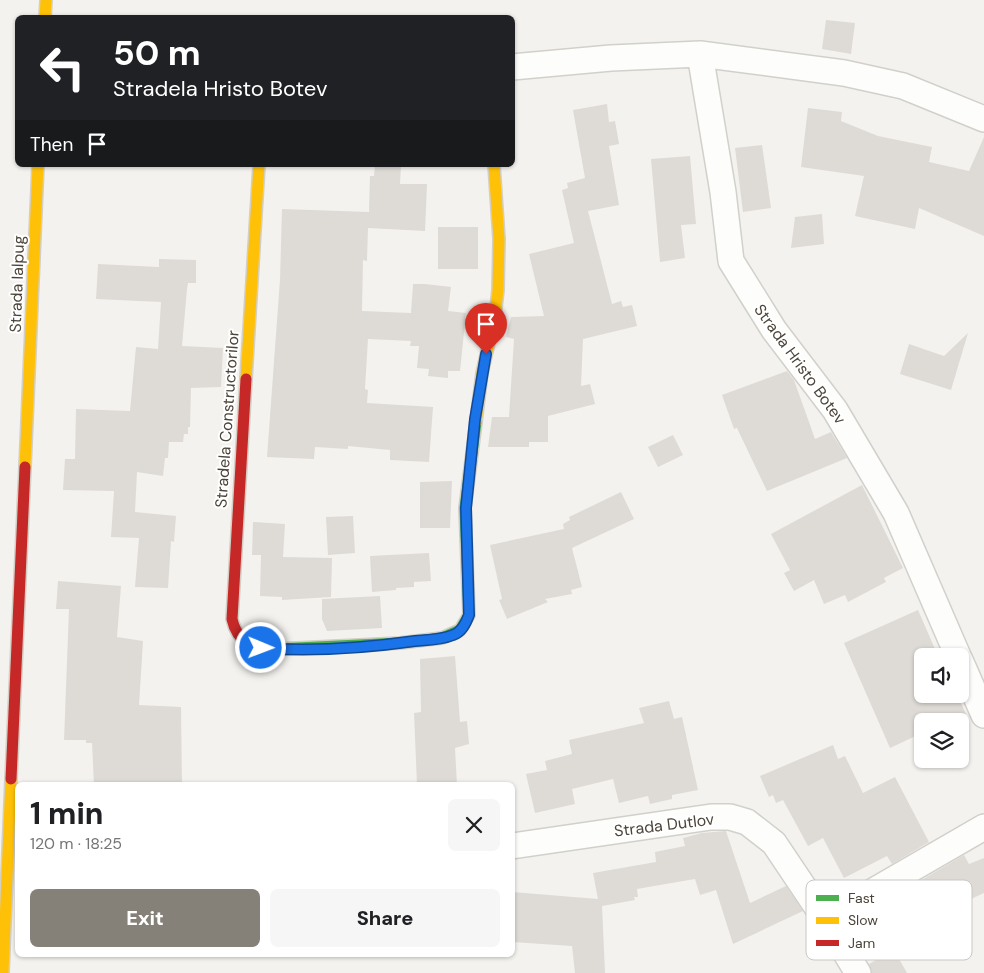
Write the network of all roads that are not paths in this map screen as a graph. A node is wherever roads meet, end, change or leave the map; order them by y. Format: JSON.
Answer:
{"nodes":[{"id":1,"x":46,"y":0,"type":"edge"},
{"id":2,"x":45,"y":15,"type":"edge"},
{"id":3,"x":700,"y":54,"type":"junction"},
{"id":4,"x":515,"y":67,"type":"edge"},
{"id":5,"x":984,"y":119,"type":"edge"},
{"id":6,"x":38,"y":167,"type":"edge"},
{"id":7,"x":259,"y":167,"type":"edge"},
{"id":8,"x":494,"y":167,"type":"edge"},
{"id":9,"x":955,"y":648,"type":"edge"},
{"id":10,"x":969,"y":680,"type":"edge"},
{"id":11,"x":984,"y":714,"type":"edge"},
{"id":12,"x":16,"y":782,"type":"edge"},
{"id":13,"x":15,"y":797,"type":"edge"},
{"id":14,"x":984,"y":827,"type":"edge"},
{"id":15,"x":515,"y":846,"type":"edge"},
{"id":16,"x":892,"y":880,"type":"edge"},
{"id":17,"x":806,"y":891,"type":"edge"},
{"id":18,"x":11,"y":907,"type":"edge"},
{"id":19,"x":850,"y":960,"type":"edge"},
{"id":20,"x":3,"y":973,"type":"edge"},
{"id":21,"x":858,"y":973,"type":"edge"}],
"edges":[{"from":1,"to":2,"type":"street"},
{"from":3,"to":4,"type":"street"},
{"from":3,"to":5,"type":"street"},
{"from":3,"to":9,"type":"street","name":"Strada Hristo Botev"},
{"from":6,"to":12,"type":"street","name":"Strada Ialpug"},
{"from":7,"to":8,"type":"street","name":"Stradela Constructorilor"},
{"from":10,"to":11,"type":"street"},
{"from":13,"to":18,"type":"street","name":"Strada Ialpug"},
{"from":14,"to":16,"type":"street"},
{"from":15,"to":17,"type":"street","name":"Strada Dutlov"},
{"from":18,"to":20,"type":"street","name":"Strada Ialpug"},
{"from":19,"to":21,"type":"street","name":"Strada Dutlov"}]}
